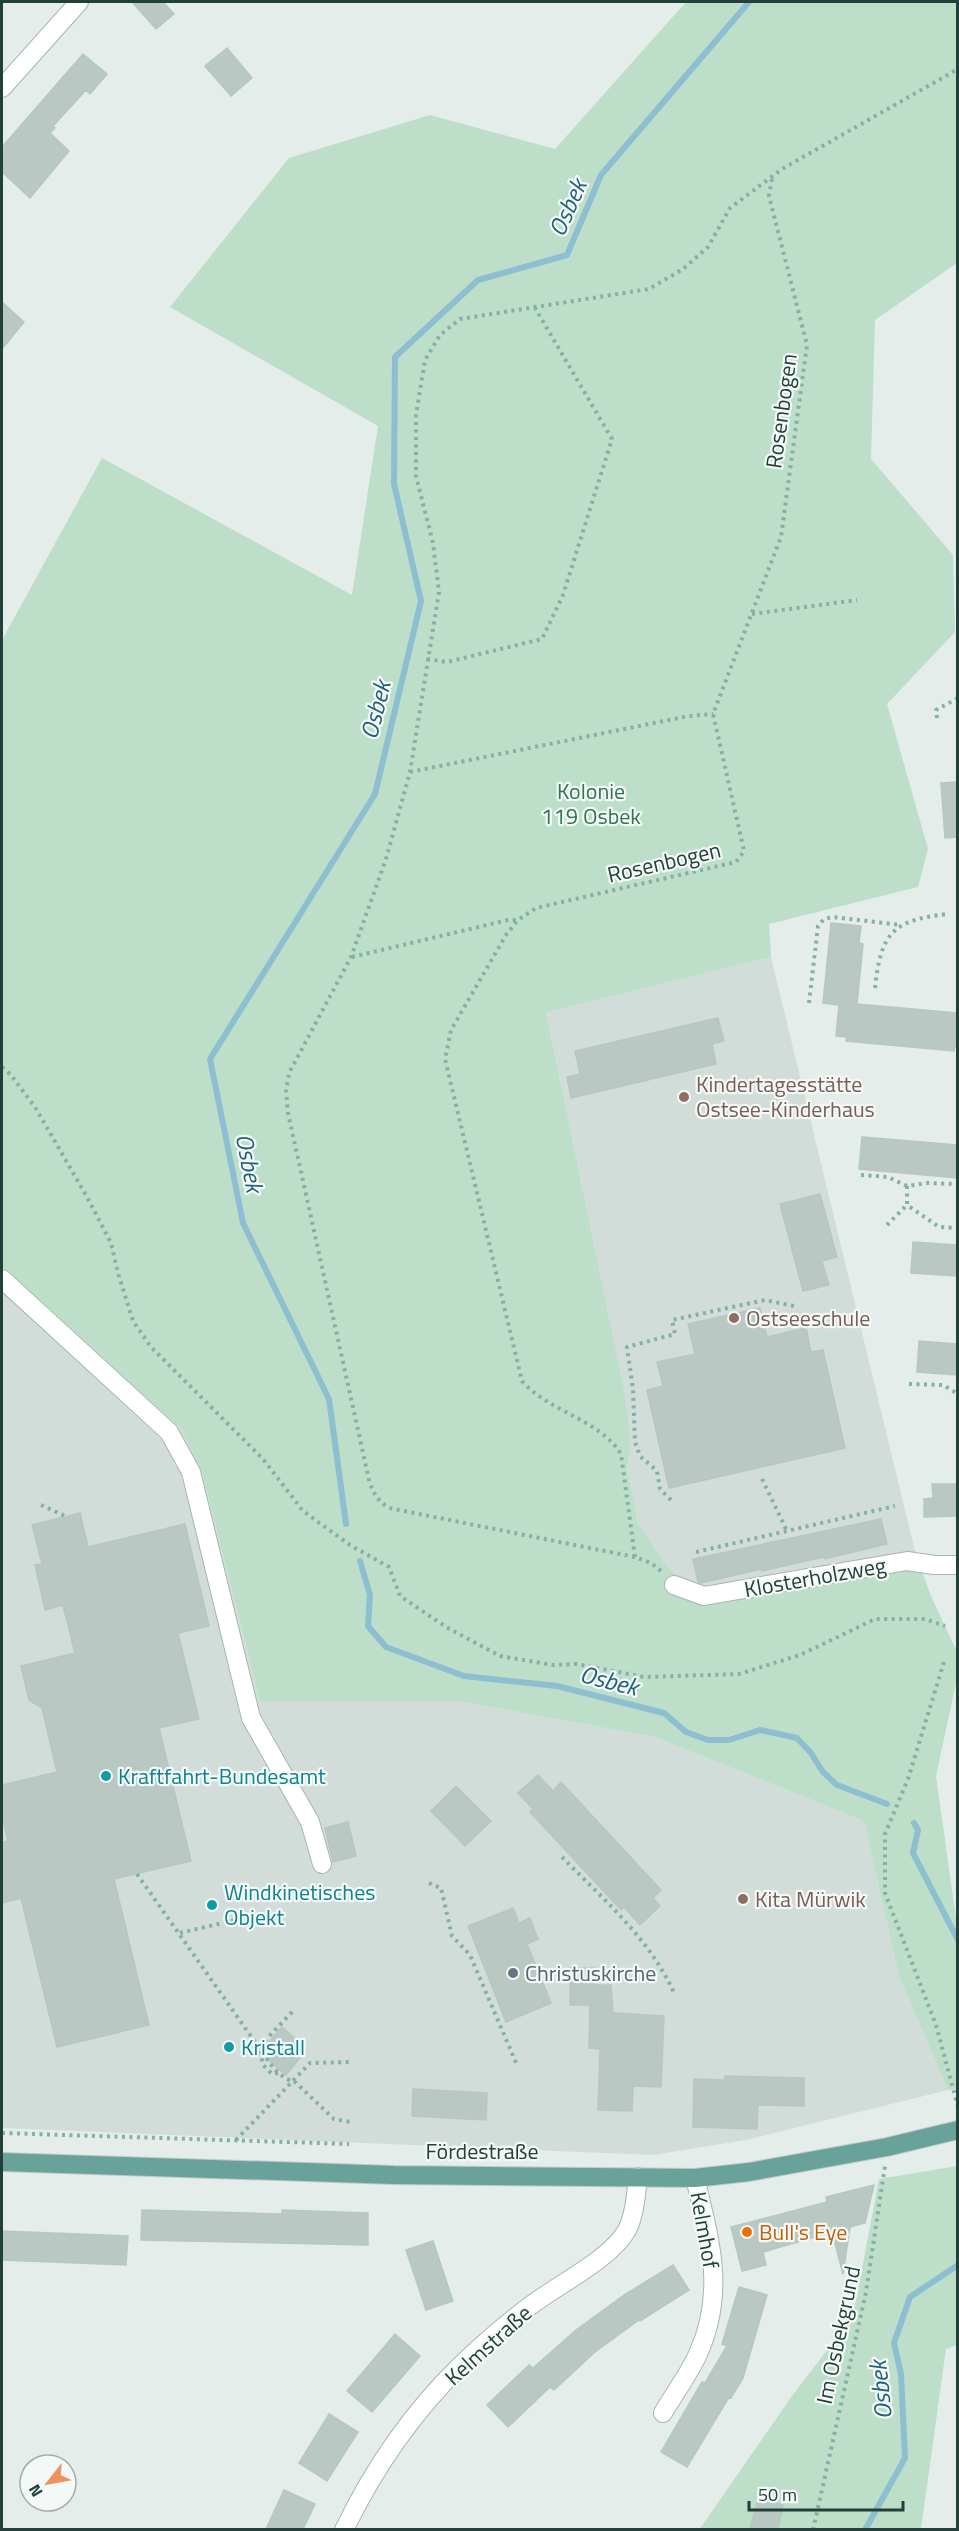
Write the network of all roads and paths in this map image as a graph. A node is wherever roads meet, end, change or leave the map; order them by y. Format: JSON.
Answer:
{"nodes":[{"id":1,"x":79,"y":2,"type":"edge"},
{"id":2,"x":957,"y":69,"type":"edge"},
{"id":3,"x":2,"y":88,"type":"edge"},
{"id":4,"x":772,"y":179,"type":"junction"},
{"id":5,"x":535,"y":308,"type":"junction"},
{"id":6,"x":857,"y":600,"type":"dead end"},
{"id":7,"x":752,"y":614,"type":"junction"},
{"id":8,"x":427,"y":659,"type":"junction"},
{"id":9,"x":957,"y":698,"type":"edge"},
{"id":10,"x":713,"y":714,"type":"junction"},
{"id":11,"x":937,"y":718,"type":"dead end"},
{"id":12,"x":411,"y":772,"type":"junction"},
{"id":13,"x":948,"y":914,"type":"dead end"},
{"id":14,"x":518,"y":920,"type":"junction"},
{"id":15,"x":901,"y":925,"type":"junction"},
{"id":16,"x":351,"y":957,"type":"junction"},
{"id":17,"x":875,"y":988,"type":"dead end"},
{"id":18,"x":809,"y":1003,"type":"dead end"},
{"id":19,"x":2,"y":1067,"type":"edge"},
{"id":20,"x":861,"y":1175,"type":"dead end"},
{"id":21,"x":957,"y":1184,"type":"edge"},
{"id":22,"x":907,"y":1186,"type":"junction"},
{"id":23,"x":907,"y":1205,"type":"junction"},
{"id":24,"x":887,"y":1225,"type":"dead end"},
{"id":25,"x":957,"y":1228,"type":"edge"},
{"id":26,"x":2,"y":1279,"type":"edge"},
{"id":27,"x":794,"y":1306,"type":"dead end"},
{"id":28,"x":909,"y":1384,"type":"dead end"},
{"id":29,"x":957,"y":1394,"type":"edge"},
{"id":30,"x":762,"y":1479,"type":"dead end"},
{"id":31,"x":671,"y":1500,"type":"dead end"},
{"id":32,"x":41,"y":1505,"type":"dead end"},
{"id":33,"x":895,"y":1506,"type":"dead end"},
{"id":34,"x":67,"y":1517,"type":"dead end"},
{"id":35,"x":787,"y":1531,"type":"junction"},
{"id":36,"x":696,"y":1552,"type":"dead end"},
{"id":37,"x":635,"y":1557,"type":"junction"},
{"id":38,"x":957,"y":1565,"type":"edge"},
{"id":39,"x":674,"y":1585,"type":"joint"},
{"id":40,"x":945,"y":1626,"type":"dead end"},
{"id":41,"x":944,"y":1662,"type":"dead end"},
{"id":42,"x":562,"y":1857,"type":"dead end"},
{"id":43,"x":322,"y":1864,"type":"dead end"},
{"id":44,"x":137,"y":1874,"type":"dead end"},
{"id":45,"x":429,"y":1883,"type":"dead end"},
{"id":46,"x":269,"y":1912,"type":"dead end"},
{"id":47,"x":180,"y":1933,"type":"junction"},
{"id":48,"x":674,"y":1993,"type":"dead end"},
{"id":49,"x":293,"y":2011,"type":"dead end"},
{"id":50,"x":259,"y":2047,"type":"junction"},
{"id":51,"x":350,"y":2062,"type":"dead end"},
{"id":52,"x":517,"y":2065,"type":"dead end"},
{"id":53,"x":294,"y":2081,"type":"junction"},
{"id":54,"x":957,"y":2107,"type":"edge"},
{"id":55,"x":350,"y":2122,"type":"dead end"},
{"id":56,"x":957,"y":2130,"type":"edge"},
{"id":57,"x":2,"y":2133,"type":"edge"},
{"id":58,"x":236,"y":2140,"type":"junction"},
{"id":59,"x":349,"y":2144,"type":"dead end"},
{"id":60,"x":887,"y":2147,"type":"junction"},
{"id":61,"x":2,"y":2162,"type":"edge"},
{"id":62,"x":638,"y":2177,"type":"junction"},
{"id":63,"x":695,"y":2178,"type":"junction"},
{"id":64,"x":663,"y":2413,"type":"dead end"},
{"id":65,"x":344,"y":2529,"type":"edge"},
{"id":66,"x":813,"y":2529,"type":"edge"}],
"edges":[{"from":1,"to":3,"type":"street"},
{"from":2,"to":4,"type":"path"},
{"from":4,"to":5,"type":"path"},
{"from":4,"to":7,"type":"path","name":"Rosenbogen"},
{"from":5,"to":8,"type":"path"},
{"from":5,"to":8,"type":"path"},
{"from":6,"to":7,"type":"path"},
{"from":7,"to":10,"type":"path","name":"Rosenbogen"},
{"from":8,"to":12,"type":"path"},
{"from":9,"to":11,"type":"path"},
{"from":10,"to":12,"type":"path"},
{"from":10,"to":14,"type":"path","name":"Rosenbogen"},
{"from":12,"to":16,"type":"path"},
{"from":13,"to":15,"type":"path"},
{"from":14,"to":16,"type":"path"},
{"from":14,"to":37,"type":"path","name":"Rosenbogen"},
{"from":15,"to":17,"type":"path"},
{"from":15,"to":18,"type":"path"},
{"from":16,"to":37,"type":"path"},
{"from":19,"to":40,"type":"path"},
{"from":20,"to":22,"type":"path"},
{"from":21,"to":22,"type":"path"},
{"from":22,"to":23,"type":"path"},
{"from":23,"to":24,"type":"path"},
{"from":23,"to":25,"type":"path"},
{"from":26,"to":43,"type":"street"},
{"from":27,"to":31,"type":"path"},
{"from":28,"to":29,"type":"path"},
{"from":30,"to":35,"type":"path"},
{"from":32,"to":34,"type":"path"},
{"from":33,"to":35,"type":"path"},
{"from":35,"to":36,"type":"path"},
{"from":37,"to":39,"type":"path"},
{"from":38,"to":39,"type":"street","name":"Klosterholzweg"},
{"from":41,"to":54,"type":"path"},
{"from":42,"to":48,"type":"path"},
{"from":44,"to":47,"type":"path"},
{"from":45,"to":52,"type":"path"},
{"from":46,"to":47,"type":"path"},
{"from":47,"to":50,"type":"path"},
{"from":49,"to":50,"type":"path"},
{"from":50,"to":53,"type":"path"},
{"from":51,"to":53,"type":"path"},
{"from":53,"to":55,"type":"path"},
{"from":53,"to":58,"type":"path"},
{"from":56,"to":60,"type":"main road","name":"Fördestraße"},
{"from":57,"to":58,"type":"path"},
{"from":58,"to":59,"type":"path"},
{"from":60,"to":63,"type":"main road","name":"Fördestraße"},
{"from":60,"to":66,"type":"path","name":"Im Osbekgrund"},
{"from":61,"to":62,"type":"main road","name":"Fördestraße"},
{"from":62,"to":63,"type":"main road","name":"Fördestraße"},
{"from":62,"to":65,"type":"street","name":"Kelmstraße"},
{"from":63,"to":64,"type":"street","name":"Kelmhof"}]}
